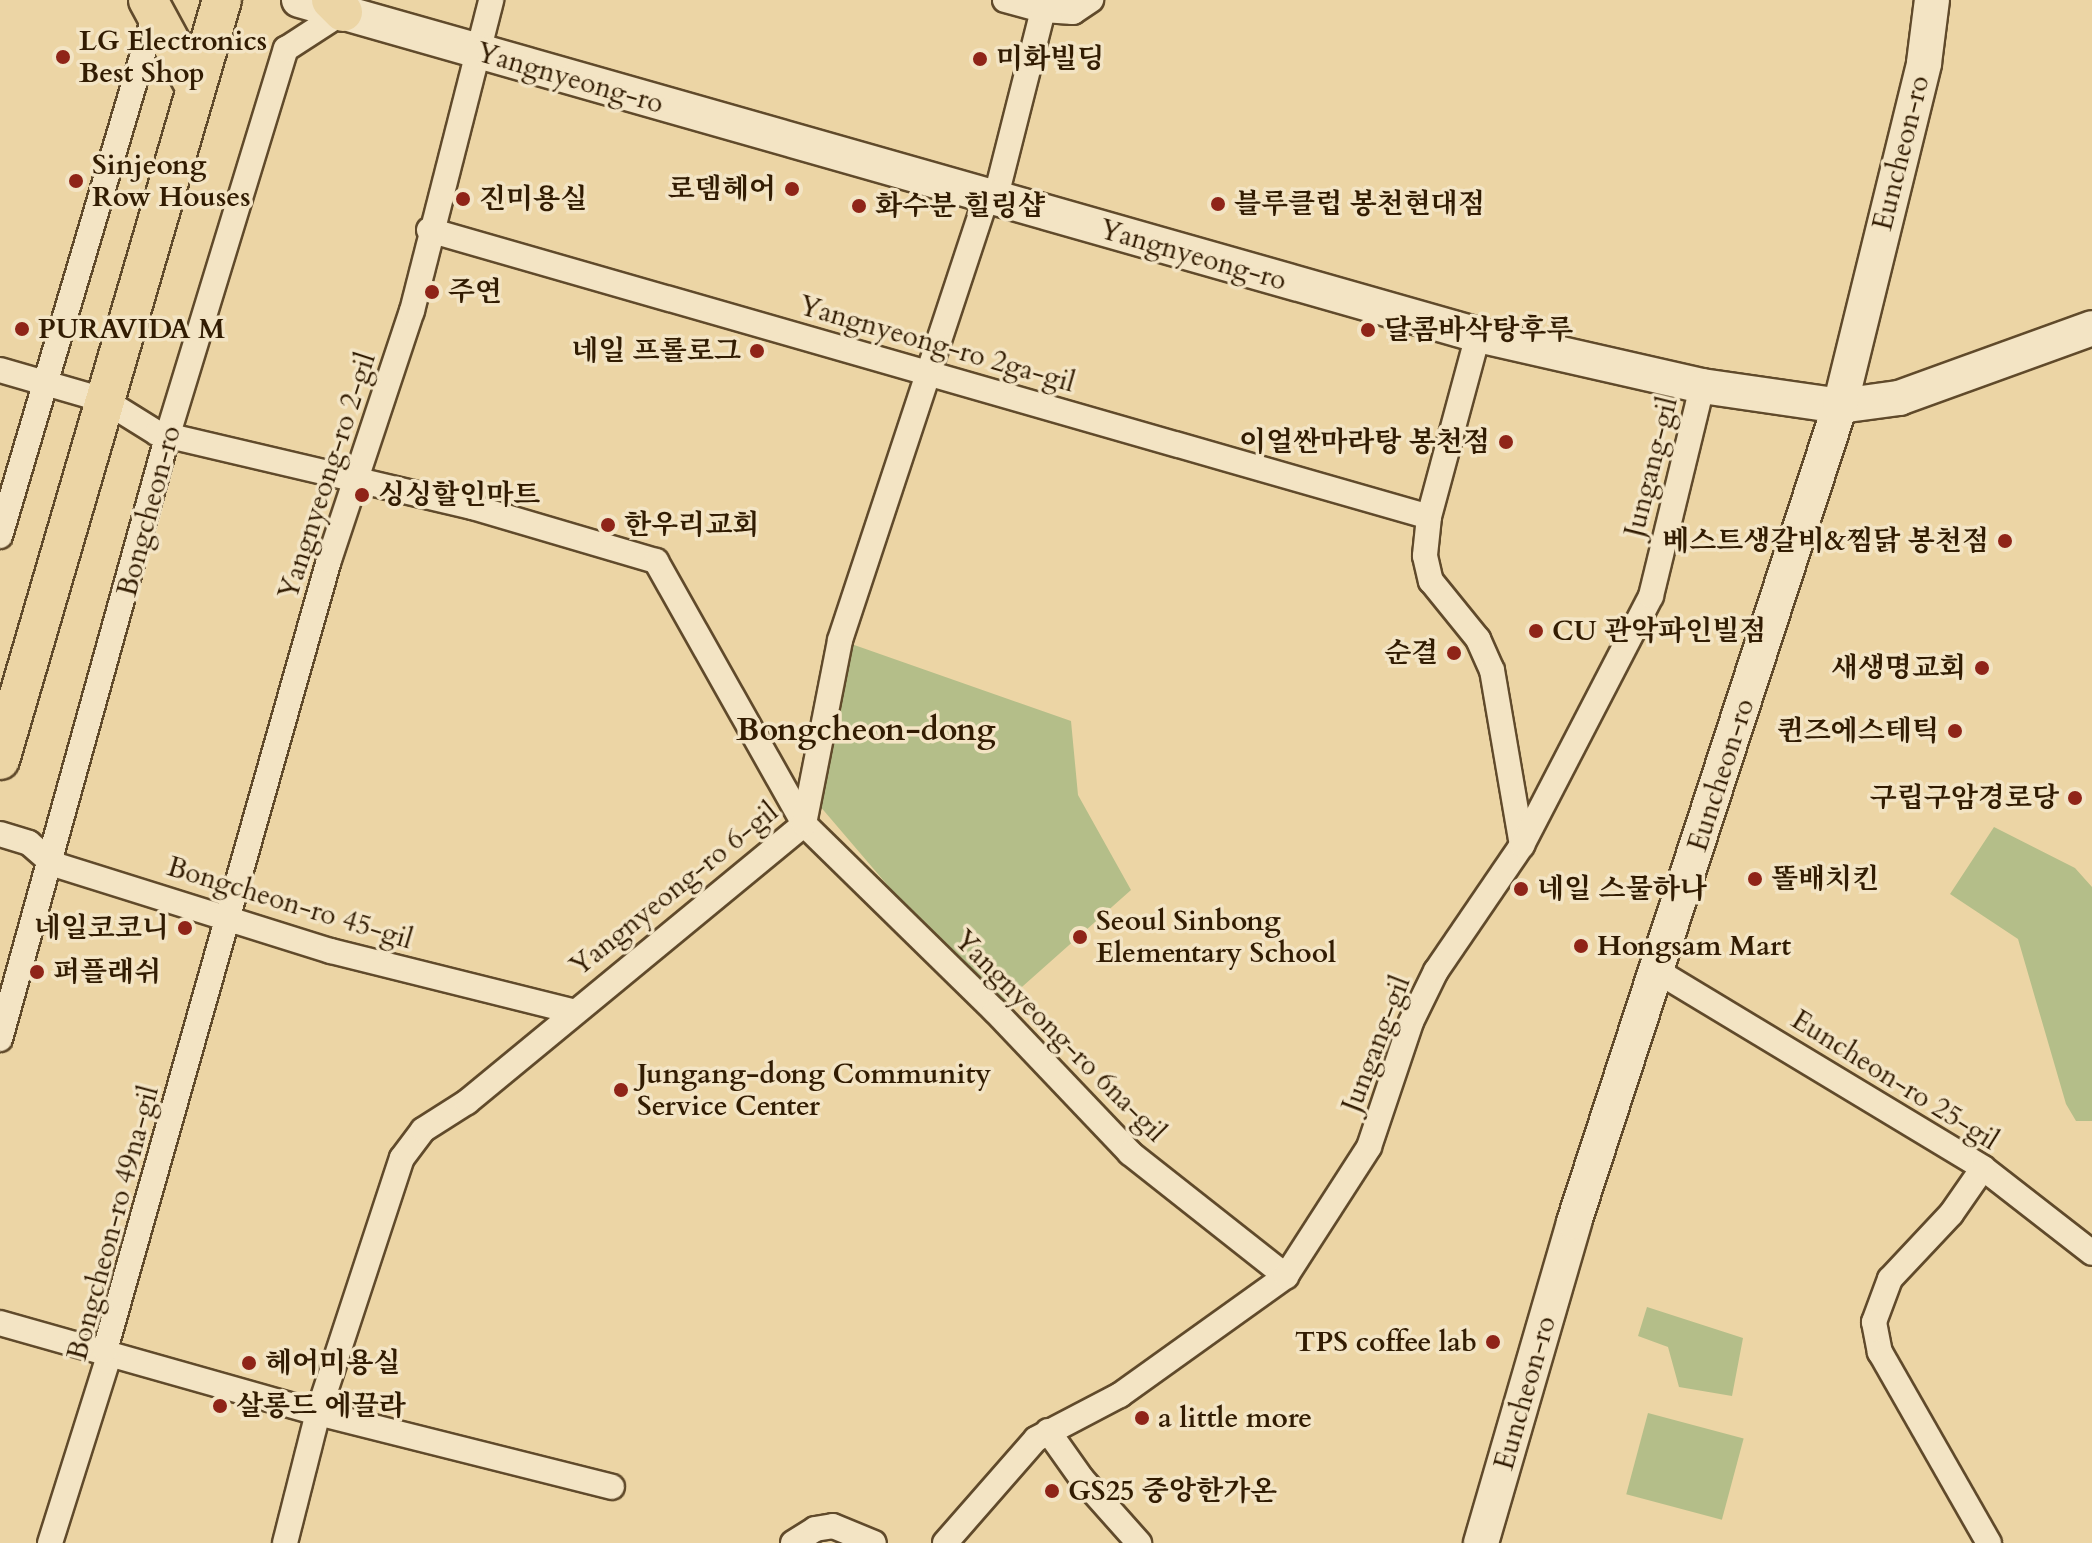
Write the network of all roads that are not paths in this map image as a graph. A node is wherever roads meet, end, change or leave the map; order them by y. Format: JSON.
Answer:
{"nodes":[{"id":1,"x":222,"y":0,"type":"edge"},
{"id":2,"x":299,"y":0,"type":"edge"},
{"id":3,"x":491,"y":0,"type":"edge"},
{"id":4,"x":1005,"y":0,"type":"edge"},
{"id":5,"x":1091,"y":0,"type":"edge"},
{"id":6,"x":1932,"y":0,"type":"edge"},
{"id":7,"x":152,"y":5,"type":"edge"},
{"id":8,"x":337,"y":6,"type":"edge"},
{"id":9,"x":1043,"y":10,"type":"junction"},
{"id":10,"x":476,"y":51,"type":"junction"},
{"id":11,"x":195,"y":87,"type":"junction"},
{"id":12,"x":990,"y":199,"type":"junction"},
{"id":13,"x":429,"y":230,"type":"junction"},
{"id":14,"x":2092,"y":328,"type":"edge"},
{"id":15,"x":1478,"y":335,"type":"junction"},
{"id":16,"x":0,"y":370,"type":"edge"},
{"id":17,"x":928,"y":373,"type":"junction"},
{"id":18,"x":44,"y":383,"type":"junction"},
{"id":19,"x":1702,"y":386,"type":"junction"},
{"id":20,"x":104,"y":400,"type":"junction"},
{"id":21,"x":1840,"y":406,"type":"junction"},
{"id":22,"x":168,"y":434,"type":"junction"},
{"id":23,"x":356,"y":479,"type":"junction"},
{"id":24,"x":1429,"y":517,"type":"junction"},
{"id":25,"x":0,"y":536,"type":"edge"},
{"id":26,"x":0,"y":760,"type":"edge"},
{"id":27,"x":804,"y":824,"type":"junction"},
{"id":28,"x":0,"y":834,"type":"edge"},
{"id":29,"x":1522,"y":845,"type":"junction"},
{"id":30,"x":53,"y":864,"type":"junction"},
{"id":31,"x":229,"y":918,"type":"junction"},
{"id":32,"x":1657,"y":971,"type":"junction"},
{"id":33,"x":572,"y":1011,"type":"junction"},
{"id":34,"x":0,"y":1039,"type":"edge"},
{"id":35,"x":1983,"y":1168,"type":"junction"},
{"id":36,"x":2092,"y":1253,"type":"edge"},
{"id":37,"x":1286,"y":1276,"type":"junction"},
{"id":38,"x":0,"y":1323,"type":"edge"},
{"id":39,"x":105,"y":1350,"type":"junction"},
{"id":40,"x":318,"y":1413,"type":"junction"},
{"id":41,"x":1048,"y":1431,"type":"junction"},
{"id":42,"x":612,"y":1487,"type":"dead end"},
{"id":43,"x":50,"y":1543,"type":"edge"},
{"id":44,"x":285,"y":1543,"type":"edge"},
{"id":45,"x":793,"y":1543,"type":"edge"},
{"id":46,"x":874,"y":1543,"type":"edge"},
{"id":47,"x":945,"y":1543,"type":"edge"},
{"id":48,"x":1139,"y":1543,"type":"edge"},
{"id":49,"x":1481,"y":1543,"type":"edge"},
{"id":50,"x":1989,"y":1543,"type":"edge"}],
"edges":[{"from":1,"to":11,"type":"main road"},
{"from":2,"to":8,"type":"main road","name":"Yangnyeong-ro"},
{"from":3,"to":10,"type":"street","name":"Yangnyeong-ro 2-gil"},
{"from":4,"to":9,"type":"street"},
{"from":5,"to":9,"type":"street"},
{"from":6,"to":21,"type":"main road","name":"Euncheon-ro"},
{"from":7,"to":11,"type":"main road"},
{"from":7,"to":18,"type":"street"},
{"from":8,"to":10,"type":"main road","name":"Yangnyeong-ro"},
{"from":8,"to":22,"type":"street","name":"Bongcheon-ro"},
{"from":9,"to":12,"type":"street","name":"Yangnyeong-ro 6-gil"},
{"from":10,"to":12,"type":"main road","name":"Yangnyeong-ro"},
{"from":10,"to":13,"type":"street","name":"Yangnyeong-ro 2-gil"},
{"from":11,"to":20,"type":"main road"},
{"from":12,"to":15,"type":"main road","name":"Yangnyeong-ro"},
{"from":12,"to":17,"type":"street","name":"Yangnyeong-ro 6-gil"},
{"from":13,"to":17,"type":"street","name":"Yangnyeong-ro 2ga-gil"},
{"from":13,"to":23,"type":"street","name":"Yangnyeong-ro 2-gil"},
{"from":14,"to":21,"type":"main road","name":"Yangnyeong-ro"},
{"from":15,"to":19,"type":"main road","name":"Yangnyeong-ro"},
{"from":15,"to":24,"type":"street"},
{"from":16,"to":18,"type":"street","name":"Yangnyeong-ro 6na-gil"},
{"from":17,"to":24,"type":"street","name":"Yangnyeong-ro 2ga-gil"},
{"from":17,"to":27,"type":"street","name":"Yangnyeong-ro 6-gil"},
{"from":18,"to":20,"type":"street","name":"Yangnyeong-ro 6na-gil"},
{"from":18,"to":25,"type":"street"},
{"from":19,"to":21,"type":"main road","name":"Yangnyeong-ro"},
{"from":19,"to":29,"type":"street","name":"Jungang-gil"},
{"from":20,"to":22,"type":"street","name":"Yangnyeong-ro 6na-gil"},
{"from":20,"to":26,"type":"main road"},
{"from":21,"to":32,"type":"main road","name":"Euncheon-ro"},
{"from":22,"to":23,"type":"street","name":"Yangnyeong-ro 6na-gil"},
{"from":22,"to":30,"type":"street","name":"Bongcheon-ro"},
{"from":23,"to":27,"type":"street","name":"Yangnyeong-ro 6na-gil"},
{"from":23,"to":31,"type":"street","name":"Yangnyeong-ro 2-gil"},
{"from":24,"to":29,"type":"street"},
{"from":27,"to":33,"type":"street","name":"Yangnyeong-ro 6-gil"},
{"from":27,"to":37,"type":"street","name":"Yangnyeong-ro 6na-gil"},
{"from":28,"to":30,"type":"street","name":"Bongcheon-ro 45-gil"},
{"from":29,"to":37,"type":"street","name":"Jungang-gil"},
{"from":30,"to":31,"type":"street","name":"Bongcheon-ro 45-gil"},
{"from":30,"to":34,"type":"street","name":"Bongcheon-ro"},
{"from":31,"to":33,"type":"street","name":"Bongcheon-ro 45-gil"},
{"from":31,"to":39,"type":"street","name":"Bongcheon-ro 49na-gil"},
{"from":32,"to":35,"type":"street","name":"Euncheon-ro 25-gil"},
{"from":32,"to":49,"type":"main road","name":"Euncheon-ro"},
{"from":33,"to":40,"type":"street","name":"Yangnyeong-ro 6-gil"},
{"from":35,"to":36,"type":"street","name":"Euncheon-ro 25-gil"},
{"from":35,"to":50,"type":"street"},
{"from":37,"to":41,"type":"street","name":"Jungang-gil"},
{"from":38,"to":39,"type":"street"},
{"from":39,"to":40,"type":"street"},
{"from":39,"to":43,"type":"street","name":"Bongcheon-ro 49na-gil"},
{"from":40,"to":42,"type":"street"},
{"from":40,"to":44,"type":"street","name":"Yangnyeong-ro 6-gil"},
{"from":41,"to":47,"type":"street","name":"Jungang-gil"},
{"from":41,"to":48,"type":"street"},
{"from":45,"to":46,"type":"street"}]}
